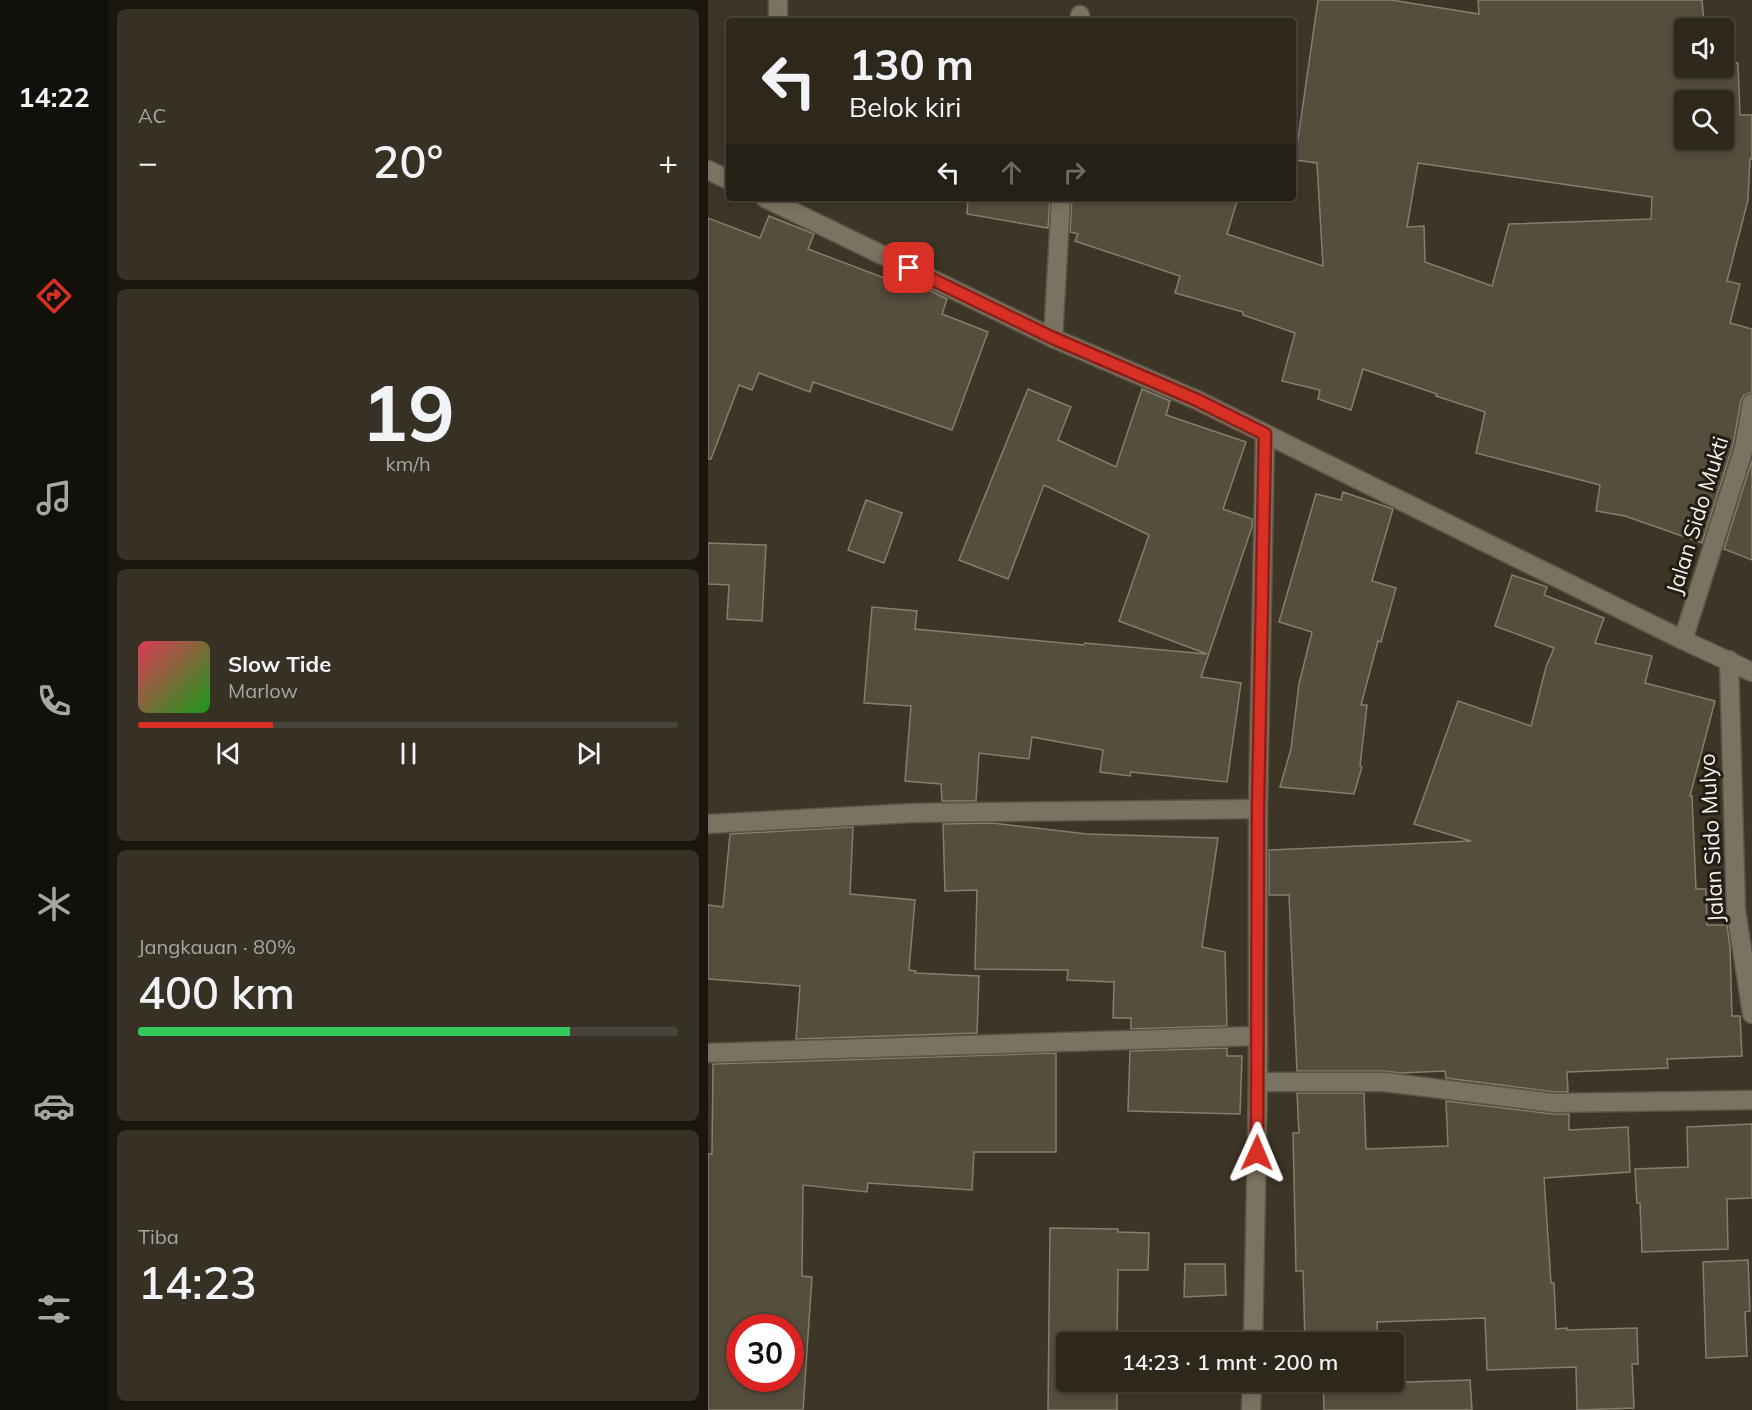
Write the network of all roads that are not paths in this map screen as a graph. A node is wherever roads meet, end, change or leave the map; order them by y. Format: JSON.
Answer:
{"nodes":[{"id":1,"x":778,"y":0,"type":"edge"},
{"id":2,"x":778,"y":18,"type":"edge"},
{"id":3,"x":708,"y":171,"type":"edge"},
{"id":4,"x":726,"y":179,"type":"edge"},
{"id":5,"x":771,"y":201,"type":"edge"},
{"id":6,"x":1061,"y":201,"type":"edge"},
{"id":7,"x":1053,"y":338,"type":"junction"},
{"id":8,"x":1752,"y":403,"type":"edge"},
{"id":9,"x":1265,"y":434,"type":"junction"},
{"id":10,"x":1683,"y":640,"type":"junction"},
{"id":11,"x":1729,"y":660,"type":"junction"},
{"id":12,"x":1752,"y":672,"type":"edge"},
{"id":13,"x":1258,"y":809,"type":"junction"},
{"id":14,"x":708,"y":824,"type":"edge"},
{"id":15,"x":1752,"y":1014,"type":"edge"},
{"id":16,"x":1257,"y":1036,"type":"junction"},
{"id":17,"x":708,"y":1053,"type":"edge"},
{"id":18,"x":1258,"y":1082,"type":"junction"},
{"id":19,"x":1752,"y":1100,"type":"edge"},
{"id":20,"x":1253,"y":1332,"type":"edge"},
{"id":21,"x":1252,"y":1392,"type":"edge"},
{"id":22,"x":1251,"y":1410,"type":"edge"}],
"edges":[{"from":1,"to":2,"type":"street"},
{"from":3,"to":4,"type":"street"},
{"from":5,"to":7,"type":"street"},
{"from":6,"to":7,"type":"street"},
{"from":7,"to":9,"type":"street"},
{"from":8,"to":10,"type":"street","name":"Jalan Sido Mukti"},
{"from":9,"to":10,"type":"street"},
{"from":9,"to":13,"type":"street"},
{"from":10,"to":11,"type":"street"},
{"from":11,"to":12,"type":"street"},
{"from":11,"to":15,"type":"street","name":"Jalan Sido Mulyo"},
{"from":13,"to":14,"type":"street"},
{"from":13,"to":16,"type":"street"},
{"from":16,"to":17,"type":"street"},
{"from":16,"to":18,"type":"street"},
{"from":18,"to":19,"type":"street"},
{"from":18,"to":20,"type":"street"},
{"from":21,"to":22,"type":"street"}]}
